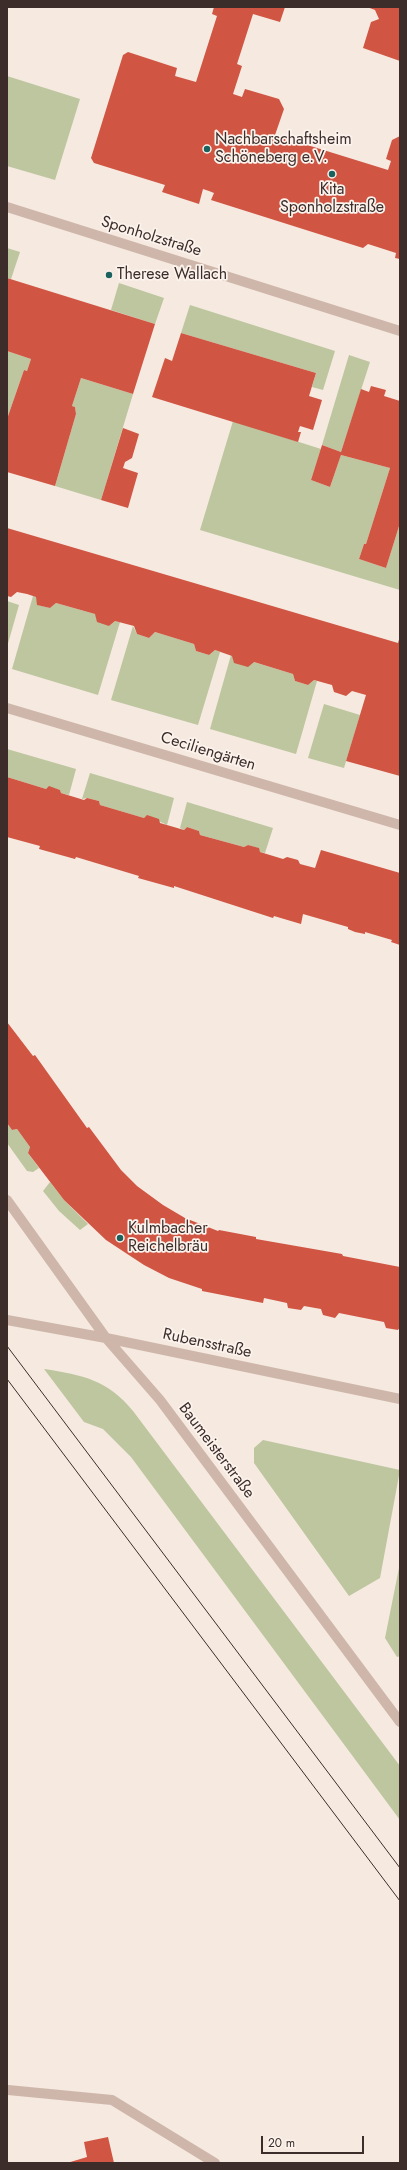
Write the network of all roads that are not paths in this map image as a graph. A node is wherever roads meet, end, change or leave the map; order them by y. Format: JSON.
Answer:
{"nodes":[{"id":1,"x":7,"y":207,"type":"edge"},
{"id":2,"x":400,"y":331,"type":"edge"},
{"id":3,"x":7,"y":708,"type":"edge"},
{"id":4,"x":400,"y":825,"type":"edge"},
{"id":5,"x":7,"y":1200,"type":"edge"},
{"id":6,"x":7,"y":1320,"type":"edge"},
{"id":7,"x":106,"y":1338,"type":"junction"},
{"id":8,"x":400,"y":1399,"type":"edge"},
{"id":9,"x":400,"y":1722,"type":"edge"},
{"id":10,"x":7,"y":2090,"type":"edge"},
{"id":11,"x":215,"y":2163,"type":"edge"}],
"edges":[{"from":1,"to":2,"type":"street","name":"Sponholzstraße"},
{"from":3,"to":4,"type":"street","name":"Ceciliengärten"},
{"from":5,"to":7,"type":"street","name":"Baumeisterstraße"},
{"from":6,"to":7,"type":"street","name":"Rubensstraße"},
{"from":7,"to":8,"type":"street","name":"Rubensstraße"},
{"from":7,"to":9,"type":"street","name":"Baumeisterstraße"},
{"from":10,"to":11,"type":"street"}]}
